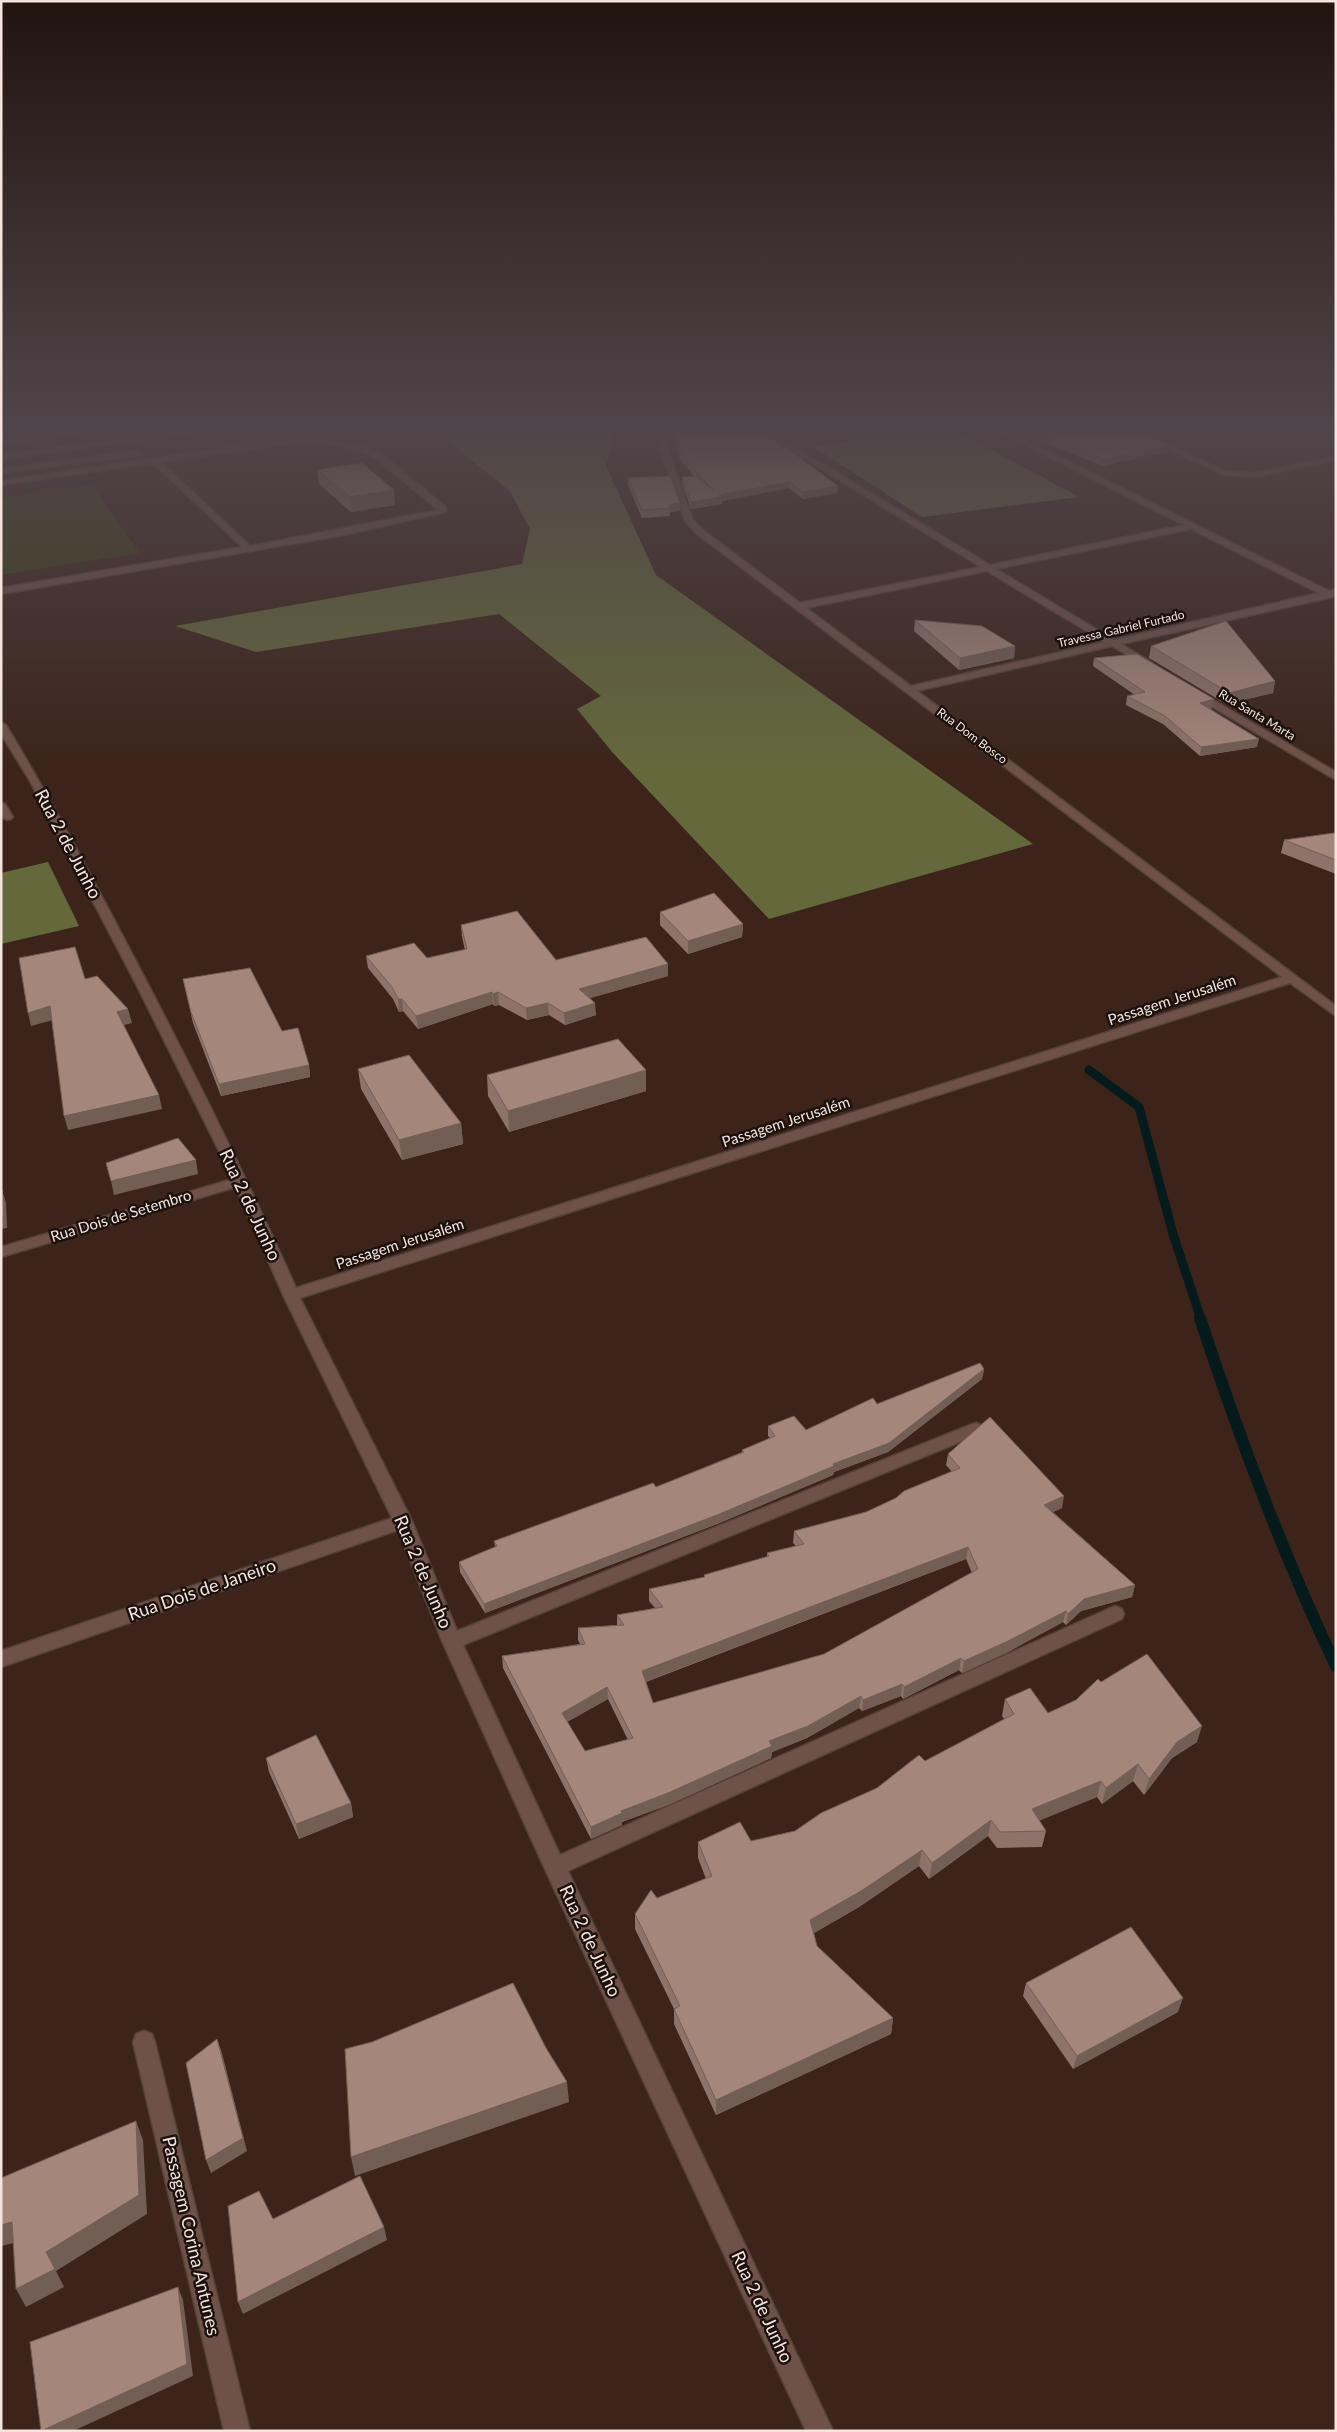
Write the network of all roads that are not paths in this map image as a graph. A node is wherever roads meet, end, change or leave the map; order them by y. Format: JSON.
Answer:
{"nodes":[{"id":1,"x":239,"y":539,"type":"edge"},
{"id":2,"x":300,"y":539,"type":"edge"},
{"id":3,"x":710,"y":539,"type":"edge"},
{"id":4,"x":941,"y":539,"type":"edge"},
{"id":5,"x":1127,"y":539,"type":"edge"},
{"id":6,"x":1221,"y":539,"type":"edge"},
{"id":7,"x":248,"y":548,"type":"junction"},
{"id":8,"x":988,"y":568,"type":"junction"},
{"id":9,"x":1,"y":590,"type":"edge"},
{"id":10,"x":1333,"y":594,"type":"edge"},
{"id":11,"x":800,"y":606,"type":"junction"},
{"id":12,"x":1114,"y":644,"type":"junction"},
{"id":13,"x":1156,"y":669,"type":"edge"},
{"id":14,"x":911,"y":689,"type":"junction"},
{"id":15,"x":1191,"y":690,"type":"edge"},
{"id":16,"x":1,"y":725,"type":"edge"},
{"id":17,"x":1336,"y":777,"type":"edge"},
{"id":18,"x":1,"y":806,"type":"edge"},
{"id":19,"x":7,"y":817,"type":"dead end"},
{"id":20,"x":1290,"y":979,"type":"junction"},
{"id":21,"x":1336,"y":1012,"type":"edge"},
{"id":22,"x":241,"y":1181,"type":"junction"},
{"id":23,"x":1,"y":1252,"type":"edge"},
{"id":24,"x":291,"y":1295,"type":"junction"},
{"id":25,"x":976,"y":1429,"type":"edge"},
{"id":26,"x":403,"y":1521,"type":"junction"},
{"id":27,"x":1115,"y":1614,"type":"dead end"},
{"id":28,"x":452,"y":1641,"type":"junction"},
{"id":29,"x":1,"y":1659,"type":"edge"},
{"id":30,"x":555,"y":1867,"type":"junction"},
{"id":31,"x":144,"y":2042,"type":"dead end"},
{"id":32,"x":238,"y":2431,"type":"edge"},
{"id":33,"x":820,"y":2431,"type":"edge"}],
"edges":[{"from":1,"to":7,"type":"street"},
{"from":2,"to":7,"type":"street"},
{"from":3,"to":11,"type":"street","name":"Rua Dom Bosco"},
{"from":4,"to":8,"type":"street"},
{"from":5,"to":8,"type":"street"},
{"from":6,"to":10,"type":"street"},
{"from":7,"to":9,"type":"street"},
{"from":8,"to":11,"type":"street"},
{"from":8,"to":12,"type":"street"},
{"from":10,"to":12,"type":"street","name":"Travessa Gabriel Furtado"},
{"from":11,"to":14,"type":"street","name":"Rua Dom Bosco"},
{"from":12,"to":13,"type":"street"},
{"from":12,"to":14,"type":"street","name":"Travessa Gabriel Furtado"},
{"from":14,"to":20,"type":"street","name":"Rua Dom Bosco"},
{"from":15,"to":17,"type":"street","name":"Rua Santa Marta"},
{"from":16,"to":22,"type":"street","name":"Rua 2 de Junho"},
{"from":18,"to":19,"type":"street"},
{"from":20,"to":21,"type":"street","name":"Rua Dom Bosco"},
{"from":20,"to":24,"type":"street","name":"Passagem Jerusalém"},
{"from":22,"to":23,"type":"street","name":"Rua Dois de Setembro"},
{"from":22,"to":24,"type":"street","name":"Rua 2 de Junho"},
{"from":24,"to":26,"type":"street","name":"Rua 2 de Junho"},
{"from":25,"to":28,"type":"street"},
{"from":26,"to":28,"type":"street","name":"Rua 2 de Junho"},
{"from":26,"to":29,"type":"street","name":"Rua Dois de Janeiro"},
{"from":27,"to":30,"type":"street"},
{"from":28,"to":30,"type":"street","name":"Rua 2 de Junho"},
{"from":30,"to":33,"type":"street","name":"Rua 2 de Junho"},
{"from":31,"to":32,"type":"street","name":"Passagem Corina Antunes"}]}
